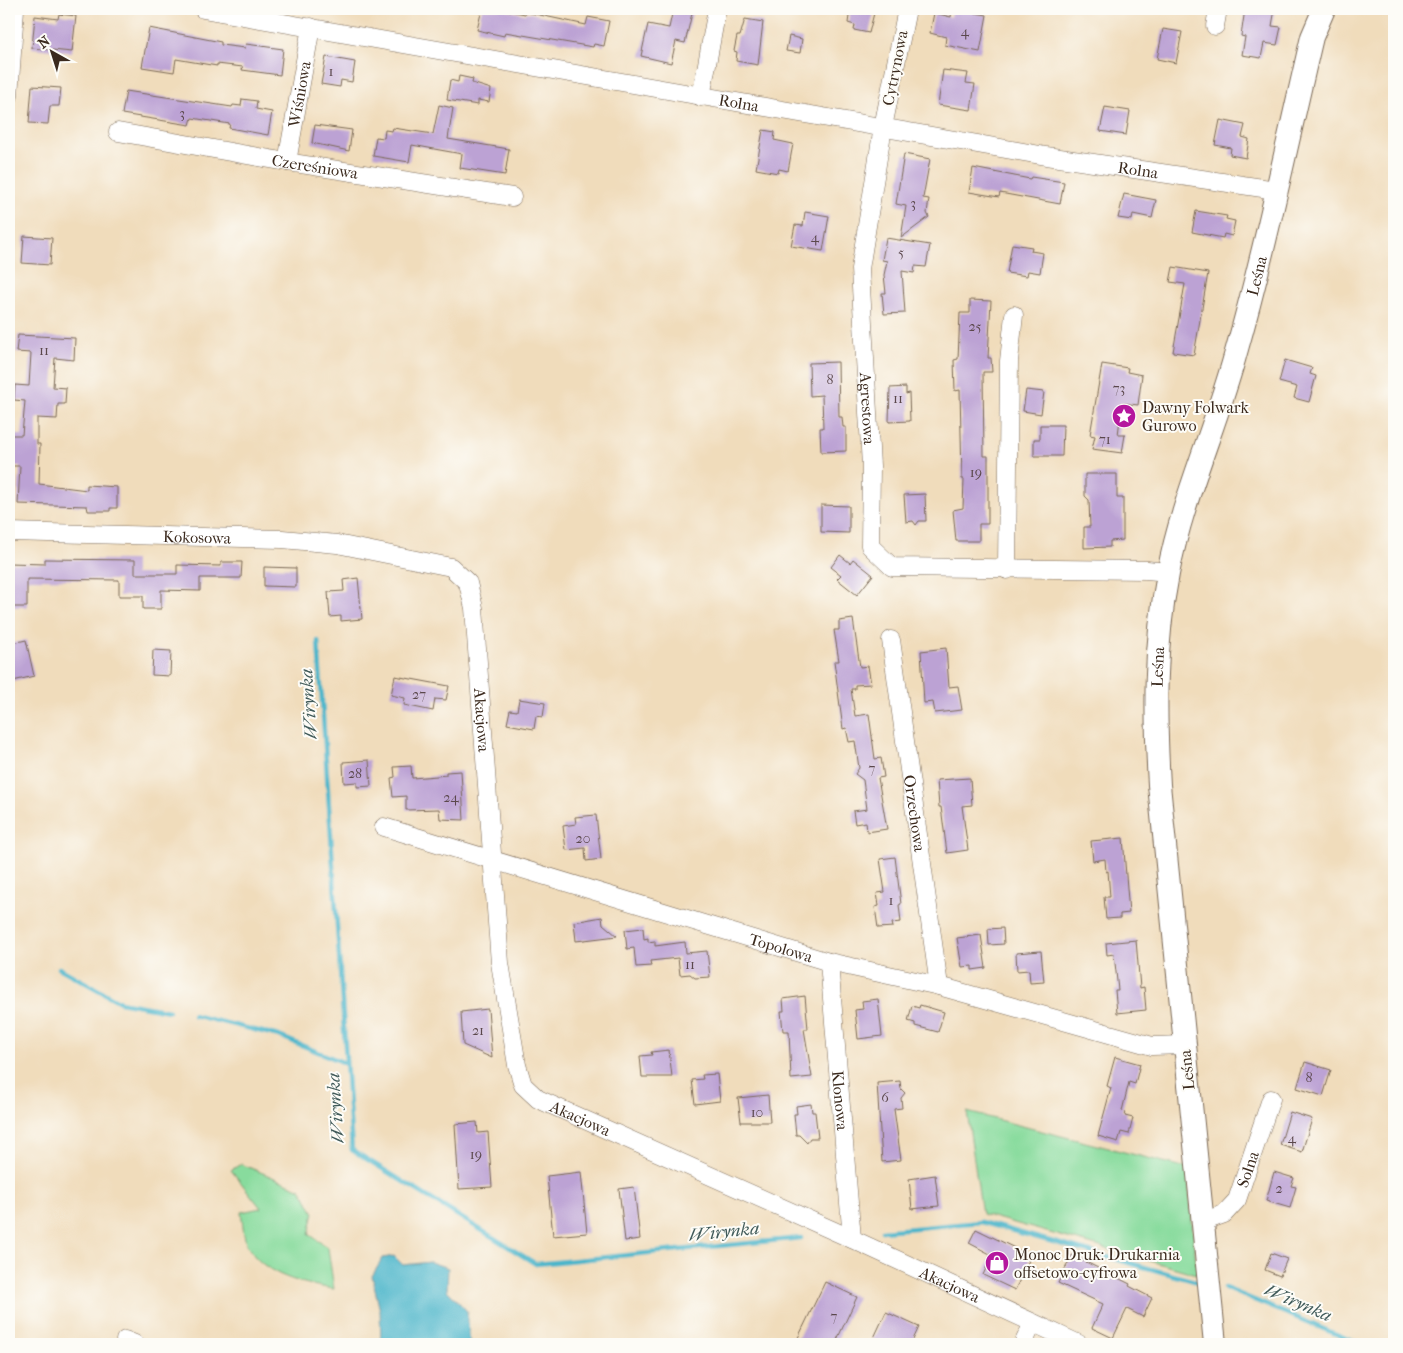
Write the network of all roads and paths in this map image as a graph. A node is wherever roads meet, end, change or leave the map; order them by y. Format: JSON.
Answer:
{"nodes":[{"id":1,"x":14,"y":9,"type":"edge"},
{"id":2,"x":203,"y":9,"type":"edge"},
{"id":3,"x":717,"y":9,"type":"edge"},
{"id":4,"x":907,"y":9,"type":"edge"},
{"id":5,"x":1218,"y":9,"type":"edge"},
{"id":6,"x":1324,"y":9,"type":"edge"},
{"id":7,"x":306,"y":20,"type":"edge"},
{"id":8,"x":1215,"y":26,"type":"dead end"},
{"id":9,"x":9,"y":96,"type":"edge"},
{"id":10,"x":701,"y":96,"type":"junction"},
{"id":11,"x":883,"y":127,"type":"junction"},
{"id":12,"x":118,"y":132,"type":"dead end"},
{"id":13,"x":287,"y":162,"type":"junction"},
{"id":14,"x":1276,"y":190,"type":"junction"},
{"id":15,"x":512,"y":198,"type":"dead end"},
{"id":16,"x":1014,"y":316,"type":"dead end"},
{"id":17,"x":9,"y":532,"type":"edge"},
{"id":18,"x":1006,"y":570,"type":"junction"},
{"id":19,"x":1168,"y":572,"type":"junction"},
{"id":20,"x":474,"y":608,"type":"joint"},
{"id":21,"x":891,"y":640,"type":"dead end"},
{"id":22,"x":384,"y":827,"type":"dead end"},
{"id":23,"x":495,"y":860,"type":"junction"},
{"id":24,"x":829,"y":962,"type":"junction"},
{"id":25,"x":939,"y":986,"type":"junction"},
{"id":26,"x":1184,"y":1045,"type":"junction"},
{"id":27,"x":1271,"y":1099,"type":"dead end"},
{"id":28,"x":1202,"y":1222,"type":"junction"},
{"id":29,"x":852,"y":1239,"type":"junction"},
{"id":30,"x":1033,"y":1323,"type":"junction"},
{"id":31,"x":1023,"y":1344,"type":"edge"},
{"id":32,"x":1079,"y":1344,"type":"edge"},
{"id":33,"x":1215,"y":1344,"type":"edge"}],
"edges":[{"from":1,"to":9,"type":"street"},
{"from":2,"to":7,"type":"street","name":"Rolna"},
{"from":3,"to":10,"type":"street"},
{"from":4,"to":11,"type":"street","name":"Cytrynowa"},
{"from":5,"to":8,"type":"street"},
{"from":6,"to":14,"type":"street","name":"Leśna"},
{"from":7,"to":10,"type":"street","name":"Rolna"},
{"from":7,"to":13,"type":"street","name":"Wiśniowa"},
{"from":10,"to":11,"type":"street","name":"Rolna"},
{"from":11,"to":14,"type":"street","name":"Rolna"},
{"from":11,"to":18,"type":"street","name":"Agrestowa"},
{"from":12,"to":13,"type":"street","name":"Czereśniowa"},
{"from":13,"to":15,"type":"street","name":"Czereśniowa"},
{"from":14,"to":19,"type":"street","name":"Leśna"},
{"from":16,"to":18,"type":"street"},
{"from":17,"to":20,"type":"street","name":"Kokosowa"},
{"from":18,"to":19,"type":"street","name":"Agrestowa"},
{"from":19,"to":26,"type":"street","name":"Leśna"},
{"from":20,"to":23,"type":"street","name":"Akacjowa"},
{"from":21,"to":25,"type":"street","name":"Orzechowa"},
{"from":22,"to":23,"type":"street","name":"Topolowa"},
{"from":23,"to":24,"type":"street","name":"Topolowa"},
{"from":23,"to":29,"type":"street","name":"Akacjowa"},
{"from":24,"to":25,"type":"street","name":"Topolowa"},
{"from":24,"to":29,"type":"street","name":"Klonowa"},
{"from":25,"to":26,"type":"street","name":"Topolowa"},
{"from":26,"to":28,"type":"street","name":"Leśna"},
{"from":27,"to":28,"type":"street","name":"Solna"},
{"from":28,"to":33,"type":"street","name":"Leśna"},
{"from":29,"to":30,"type":"street","name":"Akacjowa"},
{"from":30,"to":31,"type":"street"},
{"from":30,"to":32,"type":"street","name":"Akacjowa"}]}
